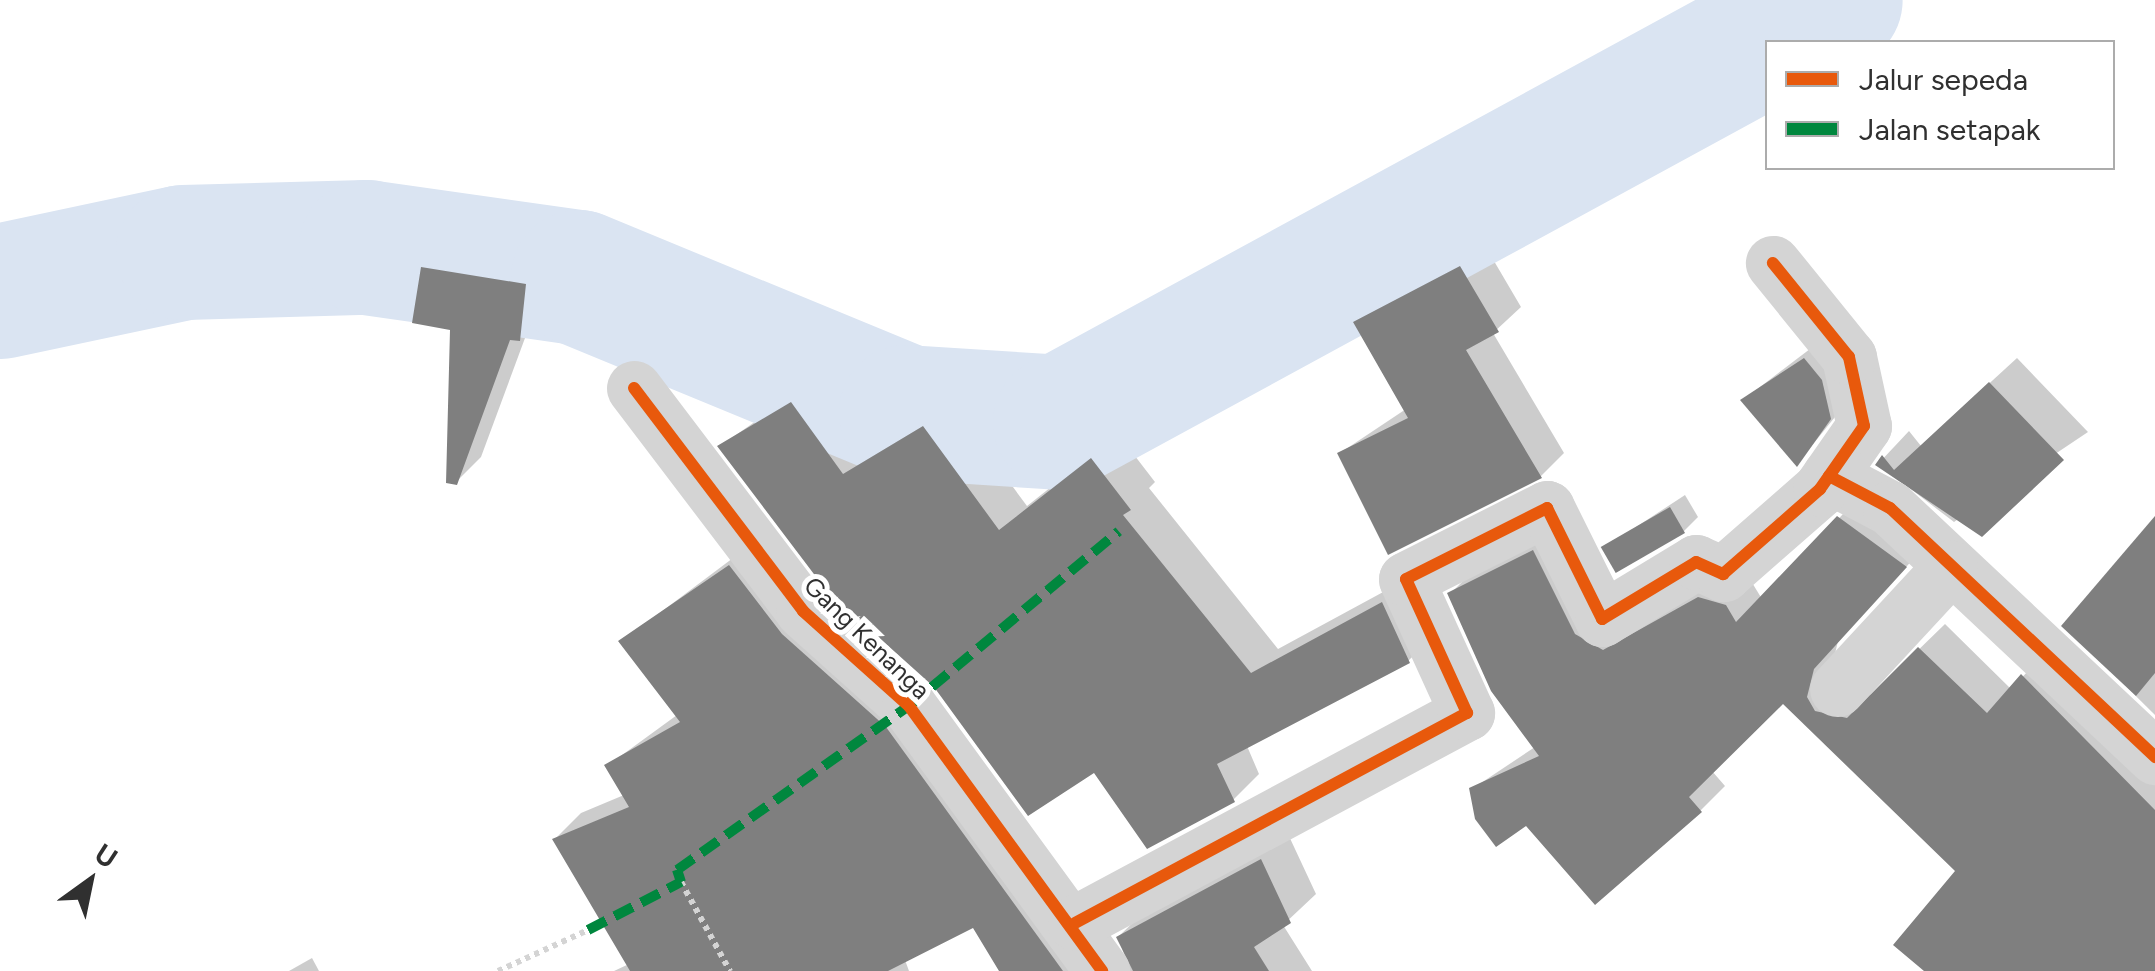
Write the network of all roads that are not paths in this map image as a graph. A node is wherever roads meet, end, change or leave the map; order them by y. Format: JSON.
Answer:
{"nodes":[{"id":1,"x":1772,"y":264,"type":"dead end"},
{"id":2,"x":634,"y":388,"type":"dead end"},
{"id":3,"x":1829,"y":476,"type":"junction"},
{"id":4,"x":1950,"y":567,"type":"junction"},
{"id":5,"x":1837,"y":689,"type":"dead end"},
{"id":6,"x":2155,"y":758,"type":"edge"},
{"id":7,"x":1074,"y":923,"type":"junction"},
{"id":8,"x":1102,"y":971,"type":"edge"}],
"edges":[{"from":1,"to":3,"type":"street"},
{"from":2,"to":7,"type":"street","name":"Gang Kenanga"},
{"from":3,"to":4,"type":"street"},
{"from":3,"to":7,"type":"street"},
{"from":4,"to":5,"type":"street"},
{"from":4,"to":6,"type":"street"},
{"from":7,"to":8,"type":"street","name":"Gang Kenanga"}]}
